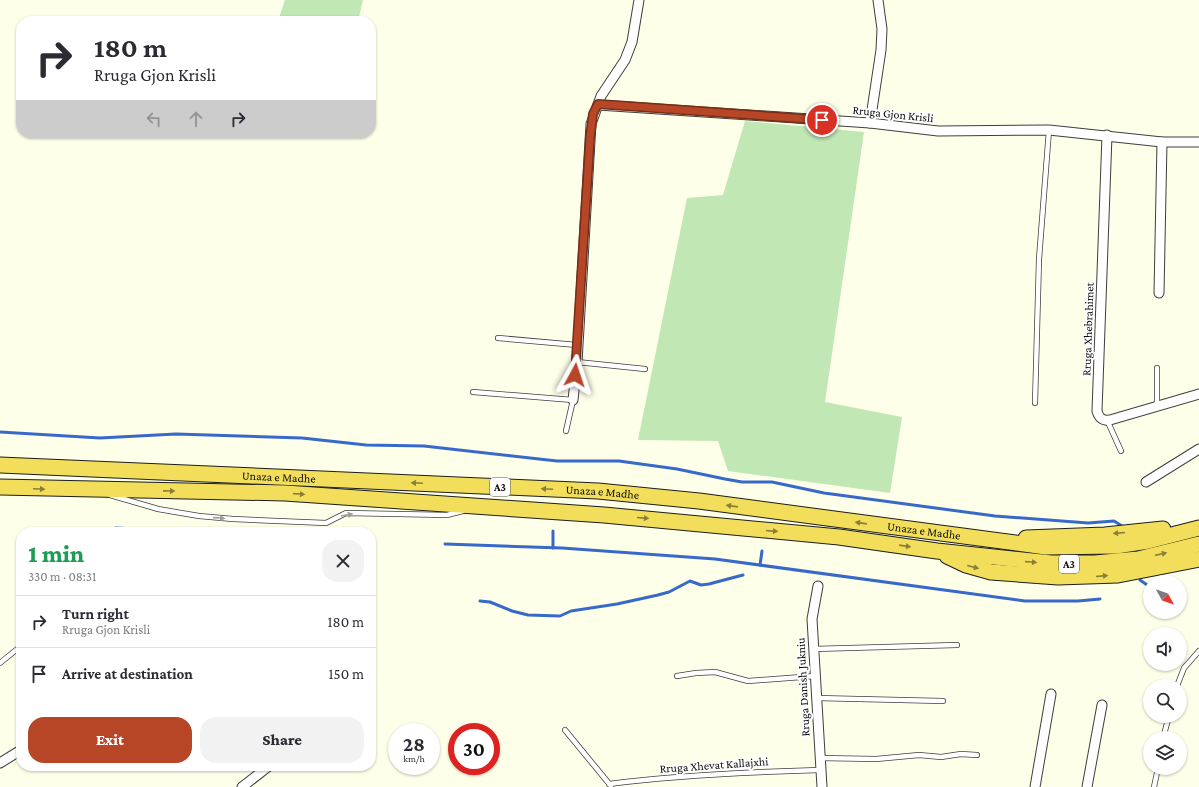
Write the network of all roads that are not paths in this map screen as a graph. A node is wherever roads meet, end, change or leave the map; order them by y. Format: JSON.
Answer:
{"nodes":[{"id":1,"x":639,"y":0,"type":"edge"},
{"id":2,"x":878,"y":0,"type":"edge"},
{"id":3,"x":598,"y":104,"type":"junction"},
{"id":4,"x":870,"y":123,"type":"junction"},
{"id":5,"x":1049,"y":130,"type":"junction"},
{"id":6,"x":1107,"y":135,"type":"junction"},
{"id":7,"x":1162,"y":142,"type":"junction"},
{"id":8,"x":1199,"y":142,"type":"edge"},
{"id":9,"x":1159,"y":293,"type":"dead end"},
{"id":10,"x":498,"y":338,"type":"dead end"},
{"id":11,"x":577,"y":346,"type":"junction"},
{"id":12,"x":577,"y":362,"type":"junction"},
{"id":13,"x":1157,"y":368,"type":"dead end"},
{"id":14,"x":645,"y":369,"type":"dead end"},
{"id":15,"x":473,"y":392,"type":"dead end"},
{"id":16,"x":1199,"y":394,"type":"edge"},
{"id":17,"x":573,"y":400,"type":"junction"},
{"id":18,"x":1035,"y":403,"type":"dead end"},
{"id":19,"x":1157,"y":407,"type":"junction"},
{"id":20,"x":1107,"y":420,"type":"junction"},
{"id":21,"x":566,"y":431,"type":"dead end"},
{"id":22,"x":1199,"y":449,"type":"edge"},
{"id":23,"x":1121,"y":451,"type":"dead end"},
{"id":24,"x":0,"y":464,"type":"edge"},
{"id":25,"x":1146,"y":482,"type":"dead end"},
{"id":26,"x":0,"y":487,"type":"edge"},
{"id":27,"x":100,"y":490,"type":"junction"},
{"id":28,"x":482,"y":508,"type":"junction"},
{"id":29,"x":1199,"y":520,"type":"edge"},
{"id":30,"x":1199,"y":528,"type":"edge"},
{"id":31,"x":997,"y":541,"type":"junction"},
{"id":32,"x":1199,"y":544,"type":"edge"},
{"id":33,"x":937,"y":551,"type":"junction"},
{"id":34,"x":1199,"y":559,"type":"edge"},
{"id":35,"x":818,"y":586,"type":"dead end"},
{"id":36,"x":957,"y":645,"type":"dead end"},
{"id":37,"x":813,"y":649,"type":"junction"},
{"id":38,"x":16,"y":650,"type":"edge"},
{"id":39,"x":1199,"y":651,"type":"edge"},
{"id":40,"x":0,"y":663,"type":"edge"},
{"id":41,"x":677,"y":676,"type":"dead end"},
{"id":42,"x":815,"y":676,"type":"junction"},
{"id":43,"x":1180,"y":679,"type":"edge"},
{"id":44,"x":1051,"y":694,"type":"dead end"},
{"id":45,"x":816,"y":698,"type":"junction"},
{"id":46,"x":943,"y":700,"type":"dead end"},
{"id":47,"x":1102,"y":705,"type":"dead end"},
{"id":48,"x":566,"y":730,"type":"dead end"},
{"id":49,"x":16,"y":753,"type":"edge"},
{"id":50,"x":977,"y":756,"type":"dead end"},
{"id":51,"x":819,"y":758,"type":"junction"},
{"id":52,"x":0,"y":763,"type":"edge"},
{"id":53,"x":820,"y":770,"type":"junction"},
{"id":54,"x":263,"y":771,"type":"edge"},
{"id":55,"x":1157,"y":775,"type":"edge"},
{"id":56,"x":610,"y":786,"type":"edge"},
{"id":57,"x":242,"y":787,"type":"edge"},
{"id":58,"x":822,"y":787,"type":"edge"},
{"id":59,"x":1035,"y":787,"type":"edge"},
{"id":60,"x":1086,"y":787,"type":"edge"},
{"id":61,"x":1154,"y":787,"type":"edge"}],
"edges":[{"from":1,"to":3,"type":"street"},
{"from":2,"to":4,"type":"street"},
{"from":3,"to":4,"type":"street","name":"Rruga Gjon Krisli"},
{"from":3,"to":11,"type":"street"},
{"from":4,"to":5,"type":"street","name":"Rruga Gjon Krisli"},
{"from":5,"to":6,"type":"street","name":"Rruga Gjon Krisli"},
{"from":5,"to":18,"type":"lane"},
{"from":6,"to":7,"type":"street","name":"Rruga Gjon Krisli"},
{"from":6,"to":20,"type":"street","name":"Rruga Xhebrahimet"},
{"from":7,"to":8,"type":"street","name":"Rruga Gjon Krisli"},
{"from":7,"to":9,"type":"street"},
{"from":10,"to":11,"type":"lane"},
{"from":11,"to":12,"type":"street"},
{"from":12,"to":14,"type":"lane"},
{"from":12,"to":17,"type":"street"},
{"from":13,"to":19,"type":"lane"},
{"from":15,"to":17,"type":"lane"},
{"from":16,"to":19,"type":"street"},
{"from":17,"to":21,"type":"lane"},
{"from":19,"to":20,"type":"street"},
{"from":20,"to":23,"type":"lane"},
{"from":22,"to":25,"type":"street"},
{"from":31,"to":24,"type":"highway","name":"Unaza e Madhe","number":"A3","one_way":true},
{"from":26,"to":27,"type":"highway","name":"Unaza e Madhe","number":"A3","one_way":true},
{"from":27,"to":28,"type":"highway","name":"Unaza e Madhe","number":"A3","one_way":true},
{"from":27,"to":28,"type":"lane","one_way":true},
{"from":28,"to":33,"type":"highway","name":"Unaza e Madhe","number":"A3","one_way":true},
{"from":29,"to":31,"type":"highway","one_way":true},
{"from":30,"to":31,"type":"highway","name":"Unaza e Madhe","number":"A3"},
{"from":33,"to":32,"type":"highway","name":"Unaza e Madhe","number":"A3","one_way":true},
{"from":33,"to":34,"type":"highway","one_way":true},
{"from":35,"to":37,"type":"street","name":"Rruga Danish Jukniu"},
{"from":36,"to":37,"type":"lane"},
{"from":37,"to":42,"type":"street","name":"Rruga Danish Jukniu"},
{"from":38,"to":40,"type":"lane"},
{"from":39,"to":43,"type":"lane"},
{"from":41,"to":42,"type":"lane"},
{"from":42,"to":45,"type":"street","name":"Rruga Danish Jukniu"},
{"from":44,"to":59,"type":"street"},
{"from":45,"to":46,"type":"lane"},
{"from":45,"to":51,"type":"street","name":"Rruga Danish Jukniu"},
{"from":47,"to":60,"type":"street"},
{"from":48,"to":56,"type":"lane"},
{"from":49,"to":52,"type":"street"},
{"from":50,"to":51,"type":"lane"},
{"from":51,"to":53,"type":"street","name":"Rruga Danish Jukniu"},
{"from":53,"to":56,"type":"lane","name":"Rruga Xhevat Kallajxhi"},
{"from":53,"to":58,"type":"street","name":"Rruga Danish Jukniu"},
{"from":54,"to":57,"type":"street"},
{"from":55,"to":61,"type":"lane"}]}
